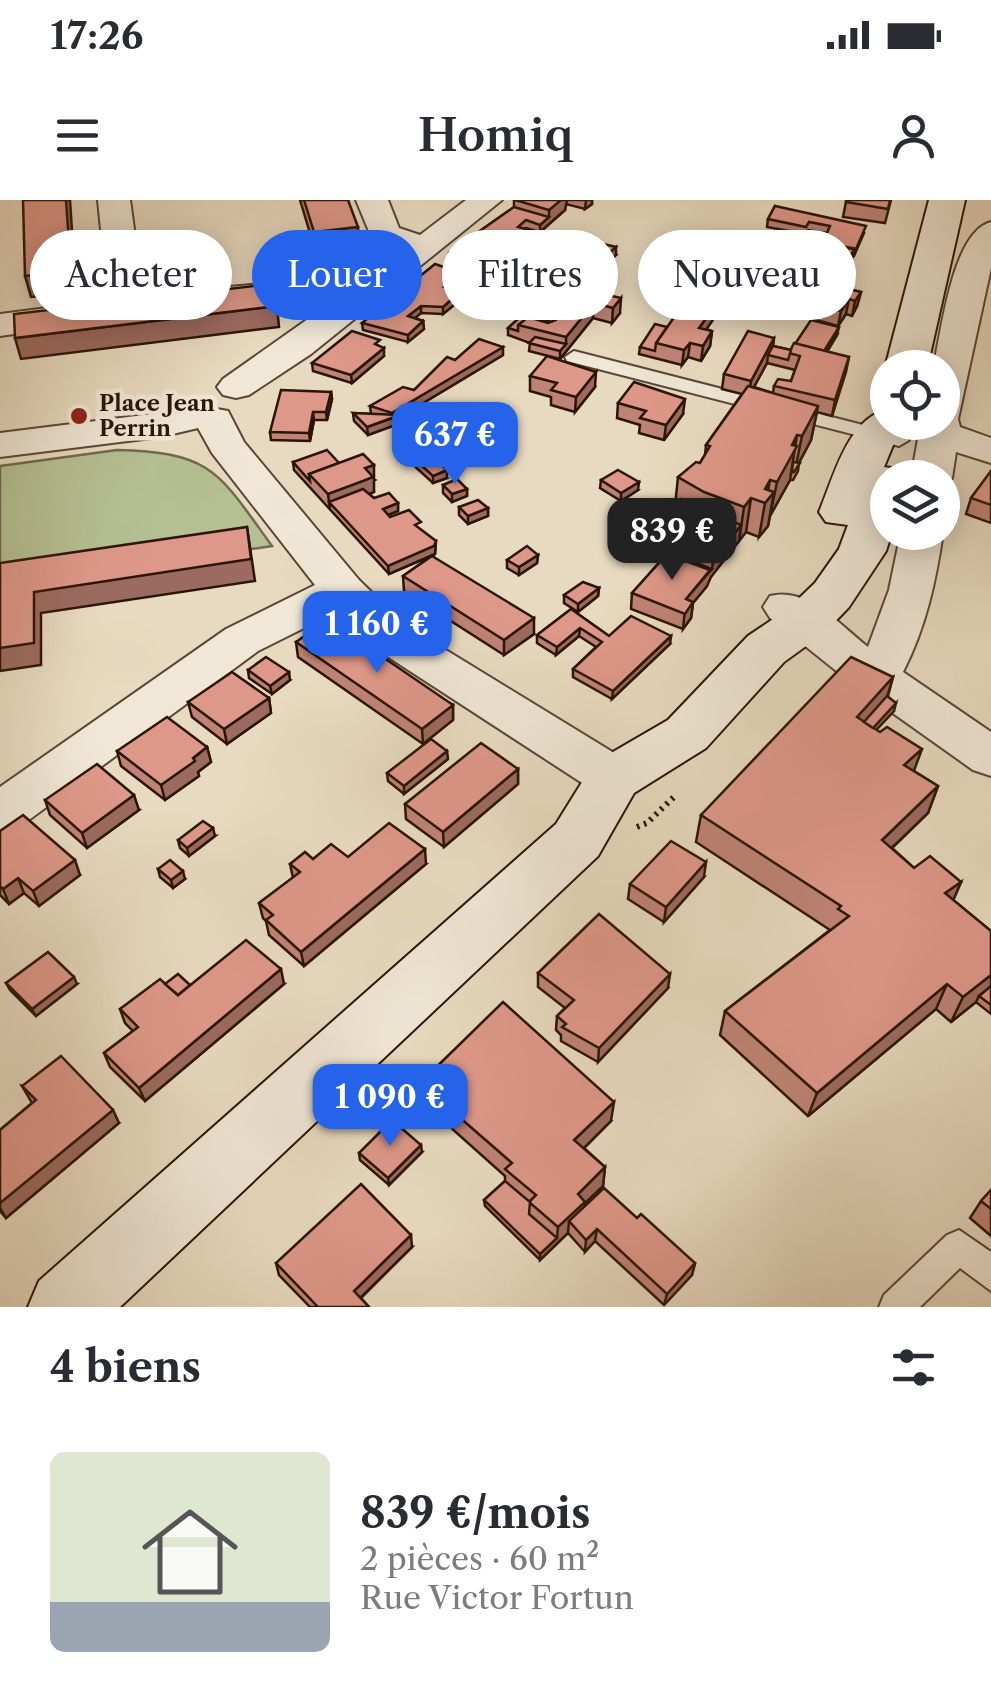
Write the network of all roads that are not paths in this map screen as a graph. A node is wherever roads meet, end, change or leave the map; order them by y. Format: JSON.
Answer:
{"nodes":[{"id":1,"x":114,"y":200,"type":"edge"},
{"id":2,"x":372,"y":200,"type":"edge"},
{"id":3,"x":486,"y":200,"type":"edge"},
{"id":4,"x":947,"y":200,"type":"edge"},
{"id":5,"x":118,"y":230,"type":"edge"},
{"id":6,"x":991,"y":232,"type":"edge"},
{"id":7,"x":424,"y":248,"type":"joint"},
{"id":8,"x":40,"y":320,"type":"edge"},
{"id":9,"x":331,"y":320,"type":"edge"},
{"id":10,"x":0,"y":325,"type":"edge"},
{"id":11,"x":910,"y":350,"type":"edge"},
{"id":12,"x":940,"y":350,"type":"edge"},
{"id":13,"x":574,"y":356,"type":"dead end"},
{"id":14,"x":215,"y":407,"type":"junction"},
{"id":15,"x":870,"y":429,"type":"edge"},
{"id":16,"x":905,"y":440,"type":"edge"},
{"id":17,"x":919,"y":440,"type":"edge"},
{"id":18,"x":0,"y":445,"type":"edge"},
{"id":19,"x":991,"y":451,"type":"edge"},
{"id":20,"x":919,"y":550,"type":"edge"},
{"id":21,"x":344,"y":590,"type":"junction"},
{"id":22,"x":786,"y":626,"type":"junction"},
{"id":23,"x":876,"y":677,"type":"junction"},
{"id":24,"x":991,"y":758,"type":"edge"},
{"id":25,"x":614,"y":778,"type":"junction"},
{"id":26,"x":0,"y":814,"type":"edge"},
{"id":27,"x":991,"y":1274,"type":"edge"},
{"id":28,"x":65,"y":1307,"type":"edge"},
{"id":29,"x":896,"y":1307,"type":"edge"}],
"edges":[{"from":1,"to":5,"type":"street"},
{"from":2,"to":7,"type":"street"},
{"from":3,"to":7,"type":"street"},
{"from":4,"to":11,"type":"street"},
{"from":6,"to":12,"type":"street"},
{"from":8,"to":10,"type":"street"},
{"from":9,"to":14,"type":"street"},
{"from":13,"to":15,"type":"lane"},
{"from":14,"to":18,"type":"street"},
{"from":14,"to":21,"type":"street"},
{"from":16,"to":22,"type":"street"},
{"from":17,"to":19,"type":"street"},
{"from":20,"to":23,"type":"street"},
{"from":21,"to":25,"type":"street"},
{"from":21,"to":26,"type":"street"},
{"from":22,"to":23,"type":"street"},
{"from":22,"to":25,"type":"street"},
{"from":23,"to":24,"type":"street"},
{"from":25,"to":28,"type":"street"},
{"from":27,"to":29,"type":"lane"}]}
